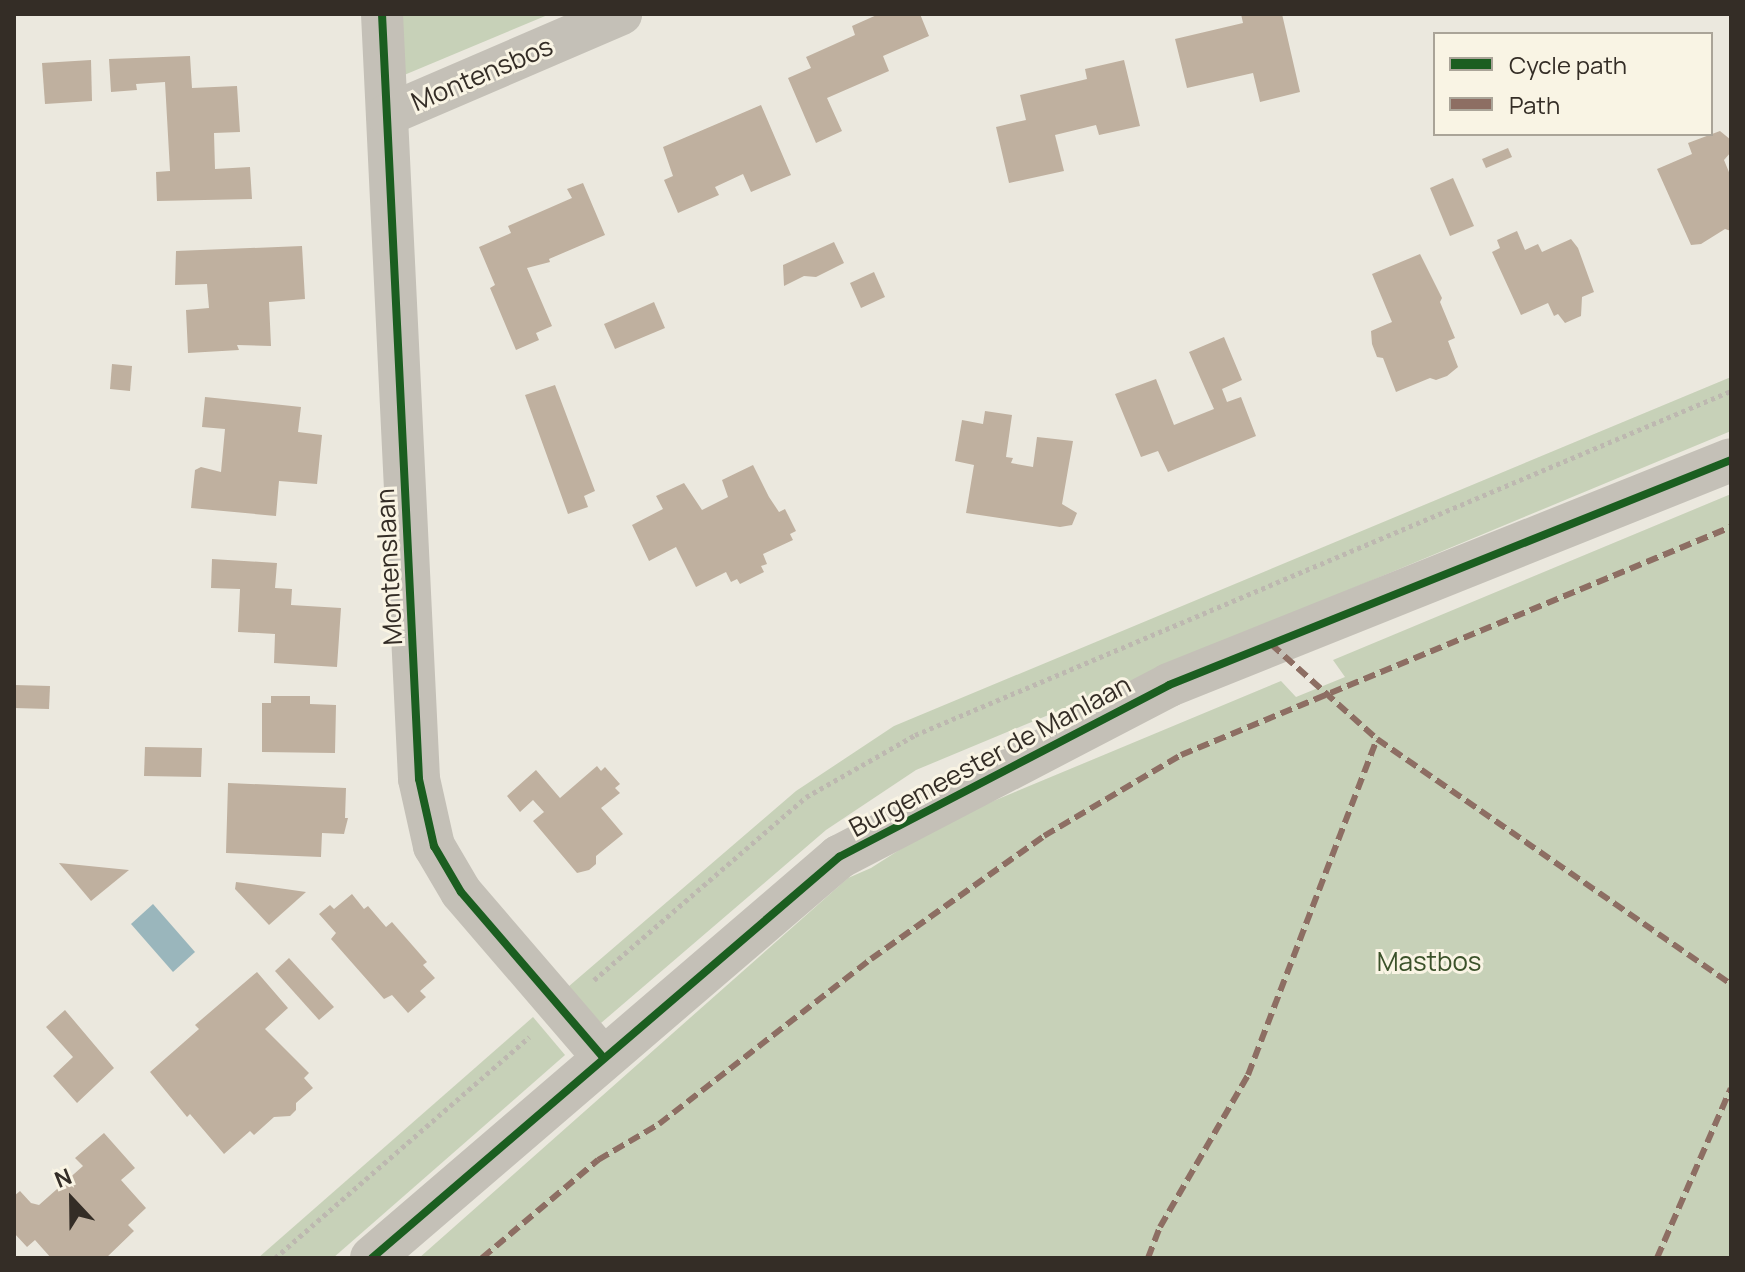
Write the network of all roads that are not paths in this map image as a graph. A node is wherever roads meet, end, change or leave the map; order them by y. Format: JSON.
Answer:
{"nodes":[{"id":1,"x":382,"y":14,"type":"edge"},
{"id":2,"x":621,"y":14,"type":"edge"},
{"id":3,"x":387,"y":115,"type":"junction"},
{"id":4,"x":1731,"y":460,"type":"edge"},
{"id":5,"x":603,"y":1057,"type":"junction"},
{"id":6,"x":372,"y":1258,"type":"edge"}],
"edges":[{"from":1,"to":3,"type":"street","name":"Montenslaan"},
{"from":2,"to":3,"type":"street","name":"Montensbos"},
{"from":3,"to":5,"type":"street","name":"Montenslaan"},
{"from":4,"to":5,"type":"street","name":"Burgemeester de Manlaan"},
{"from":5,"to":6,"type":"street","name":"Burgemeester de Manlaan"}]}
